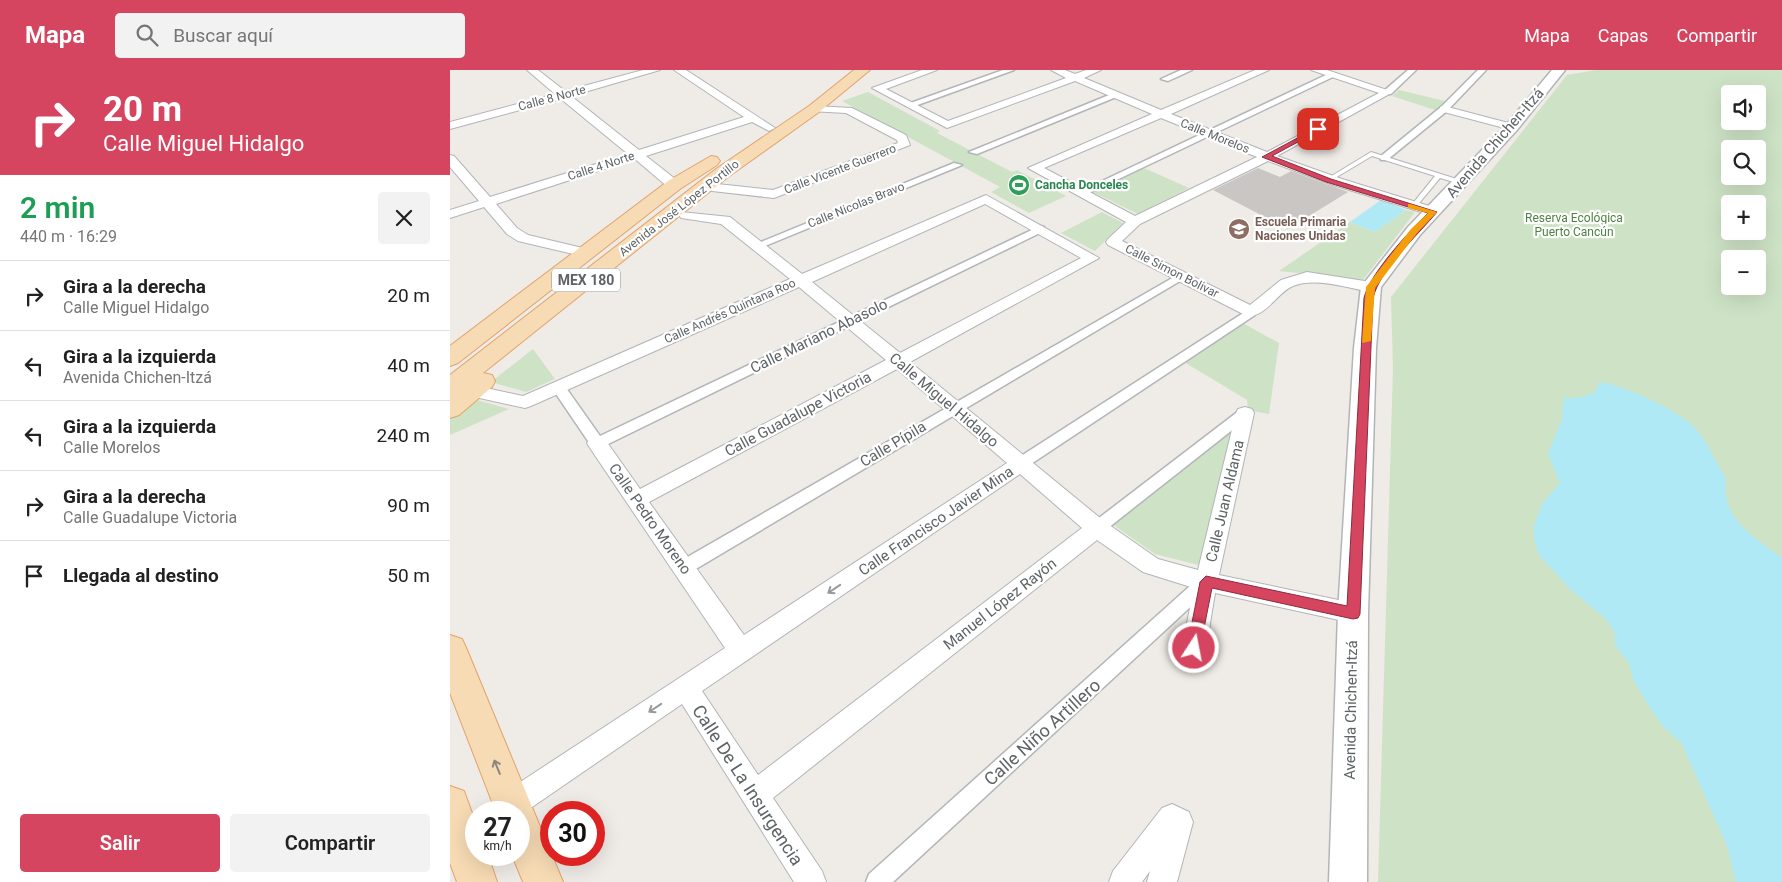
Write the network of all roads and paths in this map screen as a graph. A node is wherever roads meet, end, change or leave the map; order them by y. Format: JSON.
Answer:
{"nodes":[{"id":1,"x":532,"y":70,"type":"edge"},
{"id":2,"x":655,"y":70,"type":"edge"},
{"id":3,"x":679,"y":70,"type":"edge"},
{"id":4,"x":850,"y":70,"type":"edge"},
{"id":5,"x":863,"y":70,"type":"edge"},
{"id":6,"x":932,"y":70,"type":"edge"},
{"id":7,"x":1010,"y":70,"type":"edge"},
{"id":8,"x":1056,"y":70,"type":"edge"},
{"id":9,"x":1096,"y":70,"type":"edge"},
{"id":10,"x":1188,"y":70,"type":"edge"},
{"id":11,"x":1264,"y":70,"type":"edge"},
{"id":12,"x":1316,"y":70,"type":"edge"},
{"id":13,"x":1412,"y":70,"type":"edge"},
{"id":14,"x":1482,"y":70,"type":"edge"},
{"id":15,"x":1559,"y":70,"type":"edge"},
{"id":16,"x":1333,"y":75,"type":"junction"},
{"id":17,"x":1075,"y":78,"type":"junction"},
{"id":18,"x":1164,"y":79,"type":"dead end"},
{"id":19,"x":1388,"y":92,"type":"junction"},
{"id":20,"x":563,"y":95,"type":"junction"},
{"id":21,"x":1117,"y":96,"type":"junction"},
{"id":22,"x":909,"y":105,"type":"junction"},
{"id":23,"x":814,"y":109,"type":"junction"},
{"id":24,"x":1444,"y":109,"type":"junction"},
{"id":25,"x":1161,"y":114,"type":"junction"},
{"id":26,"x":769,"y":125,"type":"junction"},
{"id":27,"x":450,"y":126,"type":"edge"},
{"id":28,"x":1512,"y":127,"type":"junction"},
{"id":29,"x":1209,"y":134,"type":"junction"},
{"id":30,"x":974,"y":152,"type":"dead end"},
{"id":31,"x":636,"y":155,"type":"junction"},
{"id":32,"x":1266,"y":157,"type":"junction"},
{"id":33,"x":1384,"y":158,"type":"junction"},
{"id":34,"x":450,"y":159,"type":"edge"},
{"id":35,"x":957,"y":165,"type":"dead end"},
{"id":36,"x":716,"y":177,"type":"junction"},
{"id":37,"x":1450,"y":178,"type":"junction"},
{"id":38,"x":1328,"y":180,"type":"junction"},
{"id":39,"x":674,"y":185,"type":"junction"},
{"id":40,"x":1082,"y":193,"type":"junction"},
{"id":41,"x":486,"y":202,"type":"junction"},
{"id":42,"x":1423,"y":210,"type":"junction"},
{"id":43,"x":450,"y":214,"type":"edge"},
{"id":44,"x":686,"y":215,"type":"junction"},
{"id":45,"x":1135,"y":221,"type":"junction"},
{"id":46,"x":1040,"y":229,"type":"junction"},
{"id":47,"x":756,"y":246,"type":"junction"},
{"id":48,"x":586,"y":253,"type":"junction"},
{"id":49,"x":1181,"y":276,"type":"junction"},
{"id":50,"x":800,"y":280,"type":"junction"},
{"id":51,"x":1371,"y":287,"type":"junction"},
{"id":52,"x":1251,"y":312,"type":"junction"},
{"id":53,"x":850,"y":320,"type":"junction"},
{"id":54,"x":450,"y":358,"type":"edge"},
{"id":55,"x":898,"y":360,"type":"junction"},
{"id":56,"x":450,"y":369,"type":"edge"},
{"id":57,"x":450,"y":387,"type":"edge"},
{"id":58,"x":559,"y":388,"type":"junction"},
{"id":59,"x":466,"y":391,"type":"edge"},
{"id":60,"x":954,"y":408,"type":"junction"},
{"id":61,"x":450,"y":409,"type":"edge"},
{"id":62,"x":1245,"y":413,"type":"joint"},
{"id":63,"x":597,"y":443,"type":"junction"},
{"id":64,"x":1020,"y":464,"type":"junction"},
{"id":65,"x":636,"y":500,"type":"junction"},
{"id":66,"x":1097,"y":528,"type":"junction"},
{"id":67,"x":684,"y":568,"type":"junction"},
{"id":68,"x":1206,"y":582,"type":"junction"},
{"id":69,"x":1353,"y":614,"type":"junction"},
{"id":70,"x":1194,"y":648,"type":"dead end"},
{"id":71,"x":450,"y":650,"type":"edge"},
{"id":72,"x":741,"y":651,"type":"junction"},
{"id":73,"x":686,"y":688,"type":"junction"},
{"id":74,"x":754,"y":795,"type":"junction"},
{"id":75,"x":510,"y":801,"type":"edge"},
{"id":76,"x":530,"y":802,"type":"edge"},
{"id":77,"x":450,"y":805,"type":"edge"},
{"id":78,"x":530,"y":850,"type":"edge"},
{"id":79,"x":477,"y":882,"type":"edge"},
{"id":80,"x":543,"y":882,"type":"edge"},
{"id":81,"x":811,"y":882,"type":"edge"},
{"id":82,"x":877,"y":882,"type":"edge"},
{"id":83,"x":1124,"y":882,"type":"edge"},
{"id":84,"x":1162,"y":882,"type":"edge"},
{"id":85,"x":1348,"y":882,"type":"edge"}],
"edges":[{"from":1,"to":20,"type":"street"},
{"from":2,"to":20,"type":"street","name":"Calle 8 Norte"},
{"from":3,"to":26,"type":"street"},
{"from":4,"to":26,"type":"main road"},
{"from":5,"to":23,"type":"main road"},
{"from":6,"to":22,"type":"street"},
{"from":7,"to":22,"type":"street"},
{"from":8,"to":17,"type":"street","name":"Calle Morelos"},
{"from":9,"to":17,"type":"street"},
{"from":10,"to":18,"type":"street"},
{"from":11,"to":25,"type":"street"},
{"from":12,"to":16,"type":"street"},
{"from":13,"to":19,"type":"street"},
{"from":14,"to":24,"type":"street"},
{"from":15,"to":28,"type":"street","name":"Avenida Chichen-Itzá"},
{"from":16,"to":19,"type":"street"},
{"from":16,"to":29,"type":"street"},
{"from":17,"to":21,"type":"street","name":"Calle Morelos"},
{"from":17,"to":22,"type":"street"},
{"from":19,"to":32,"type":"street"},
{"from":20,"to":27,"type":"street","name":"Calle 8 Norte"},
{"from":20,"to":31,"type":"street"},
{"from":21,"to":25,"type":"street","name":"Calle Morelos"},
{"from":21,"to":30,"type":"street"},
{"from":23,"to":26,"type":"main road"},
{"from":23,"to":36,"type":"street","name":"Calle Vicente Guerrero"},
{"from":24,"to":28,"type":"street"},
{"from":24,"to":33,"type":"street"},
{"from":25,"to":29,"type":"street","name":"Calle Morelos"},
{"from":25,"to":40,"type":"street","name":"Calle Simon Bolivar"},
{"from":26,"to":31,"type":"street","name":"Calle 4 Norte"},
{"from":26,"to":36,"type":"main road"},
{"from":26,"to":39,"type":"main road"},
{"from":28,"to":37,"type":"street","name":"Avenida Chichen-Itzá"},
{"from":29,"to":32,"type":"street","name":"Calle Morelos"},
{"from":29,"to":40,"type":"street"},
{"from":31,"to":39,"type":"street"},
{"from":31,"to":41,"type":"street","name":"Calle 4 Norte"},
{"from":32,"to":38,"type":"street","name":"Calle Morelos"},
{"from":32,"to":45,"type":"street"},
{"from":33,"to":37,"type":"lane"},
{"from":33,"to":38,"type":"lane"},
{"from":34,"to":41,"type":"street"},
{"from":35,"to":47,"type":"street","name":"Calle Nicolas Bravo"},
{"from":36,"to":44,"type":"main road"},
{"from":36,"to":56,"type":"main road","name":"Avenida José López Portillo","number":"MEX 180"},
{"from":36,"to":57,"type":"main road","name":"Avenida José López Portillo","number":"MEX 180"},
{"from":37,"to":42,"type":"street","name":"Avenida Chichen-Itzá"},
{"from":38,"to":42,"type":"street","name":"Calle Morelos"},
{"from":39,"to":48,"type":"main road"},
{"from":40,"to":45,"type":"street","name":"Calle Simon Bolivar"},
{"from":41,"to":43,"type":"street","name":"Calle 4 Norte"},
{"from":41,"to":48,"type":"street"},
{"from":42,"to":51,"type":"street","name":"Avenida Chichen-Itzá"},
{"from":44,"to":47,"type":"street","name":"Calle Miguel Hidalgo"},
{"from":44,"to":59,"type":"main road"},
{"from":45,"to":49,"type":"street","name":"Calle Simon Bolivar"},
{"from":46,"to":50,"type":"street","name":"Calle Andrés Quintana Roo"},
{"from":46,"to":53,"type":"street","name":"Calle Mariano Abasolo"},
{"from":46,"to":55,"type":"street","name":"Calle Guadalupe Victoria"},
{"from":47,"to":50,"type":"street","name":"Calle Miguel Hidalgo"},
{"from":48,"to":54,"type":"main road"},
{"from":49,"to":52,"type":"street","name":"Calle Simon Bolivar"},
{"from":49,"to":60,"type":"street","name":"Calle Pípila"},
{"from":50,"to":53,"type":"street","name":"Calle Miguel Hidalgo"},
{"from":50,"to":58,"type":"street","name":"Calle Andrés Quintana Roo"},
{"from":51,"to":52,"type":"street","name":"Calle Francisco Javier Mina"},
{"from":51,"to":69,"type":"street","name":"Avenida Chichen-Itzá"},
{"from":52,"to":64,"type":"street","name":"Calle Francisco Javier Mina"},
{"from":53,"to":55,"type":"street","name":"Calle Miguel Hidalgo"},
{"from":53,"to":63,"type":"street","name":"Calle Mariano Abasolo"},
{"from":55,"to":60,"type":"street","name":"Calle Miguel Hidalgo"},
{"from":55,"to":65,"type":"street","name":"Calle Guadalupe Victoria"},
{"from":58,"to":59,"type":"street","name":"Calle Andrés Quintana Roo"},
{"from":58,"to":63,"type":"street","name":"Calle Pedro Moreno"},
{"from":59,"to":61,"type":"main road"},
{"from":60,"to":64,"type":"street","name":"Calle Miguel Hidalgo"},
{"from":60,"to":67,"type":"street","name":"Calle Pípila"},
{"from":62,"to":66,"type":"street","name":"Manuel López Rayón"},
{"from":62,"to":68,"type":"street","name":"Calle Juan Aldama"},
{"from":63,"to":65,"type":"street","name":"Calle Pedro Moreno"},
{"from":64,"to":66,"type":"street","name":"Calle Miguel Hidalgo"},
{"from":64,"to":72,"type":"street","name":"Calle Francisco Javier Mina","one_way":true},
{"from":65,"to":67,"type":"street","name":"Calle Pedro Moreno"},
{"from":66,"to":68,"type":"street","name":"Calle Miguel Hidalgo"},
{"from":66,"to":74,"type":"street","name":"Manuel López Rayón"},
{"from":67,"to":72,"type":"street","name":"Calle Pedro Moreno"},
{"from":68,"to":69,"type":"street","name":"Calle Miguel Hidalgo"},
{"from":68,"to":70,"type":"street","name":"Calle Juan Aldama"},
{"from":68,"to":82,"type":"street","name":"Calle Niño Artillero"},
{"from":69,"to":85,"type":"street","name":"Avenida Chichen-Itzá"},
{"from":75,"to":71,"type":"main road","one_way":true},
{"from":72,"to":73,"type":"street","name":"Calle Francisco Javier Mina"},
{"from":73,"to":74,"type":"street","name":"Calle De La Insurgencia"},
{"from":73,"to":76,"type":"street","name":"Calle Francisco Javier Mina","one_way":true},
{"from":74,"to":81,"type":"street","name":"Calle De La Insurgencia"},
{"from":77,"to":79,"type":"main road"},
{"from":78,"to":80,"type":"main road"},
{"from":83,"to":84,"type":"street"}]}
